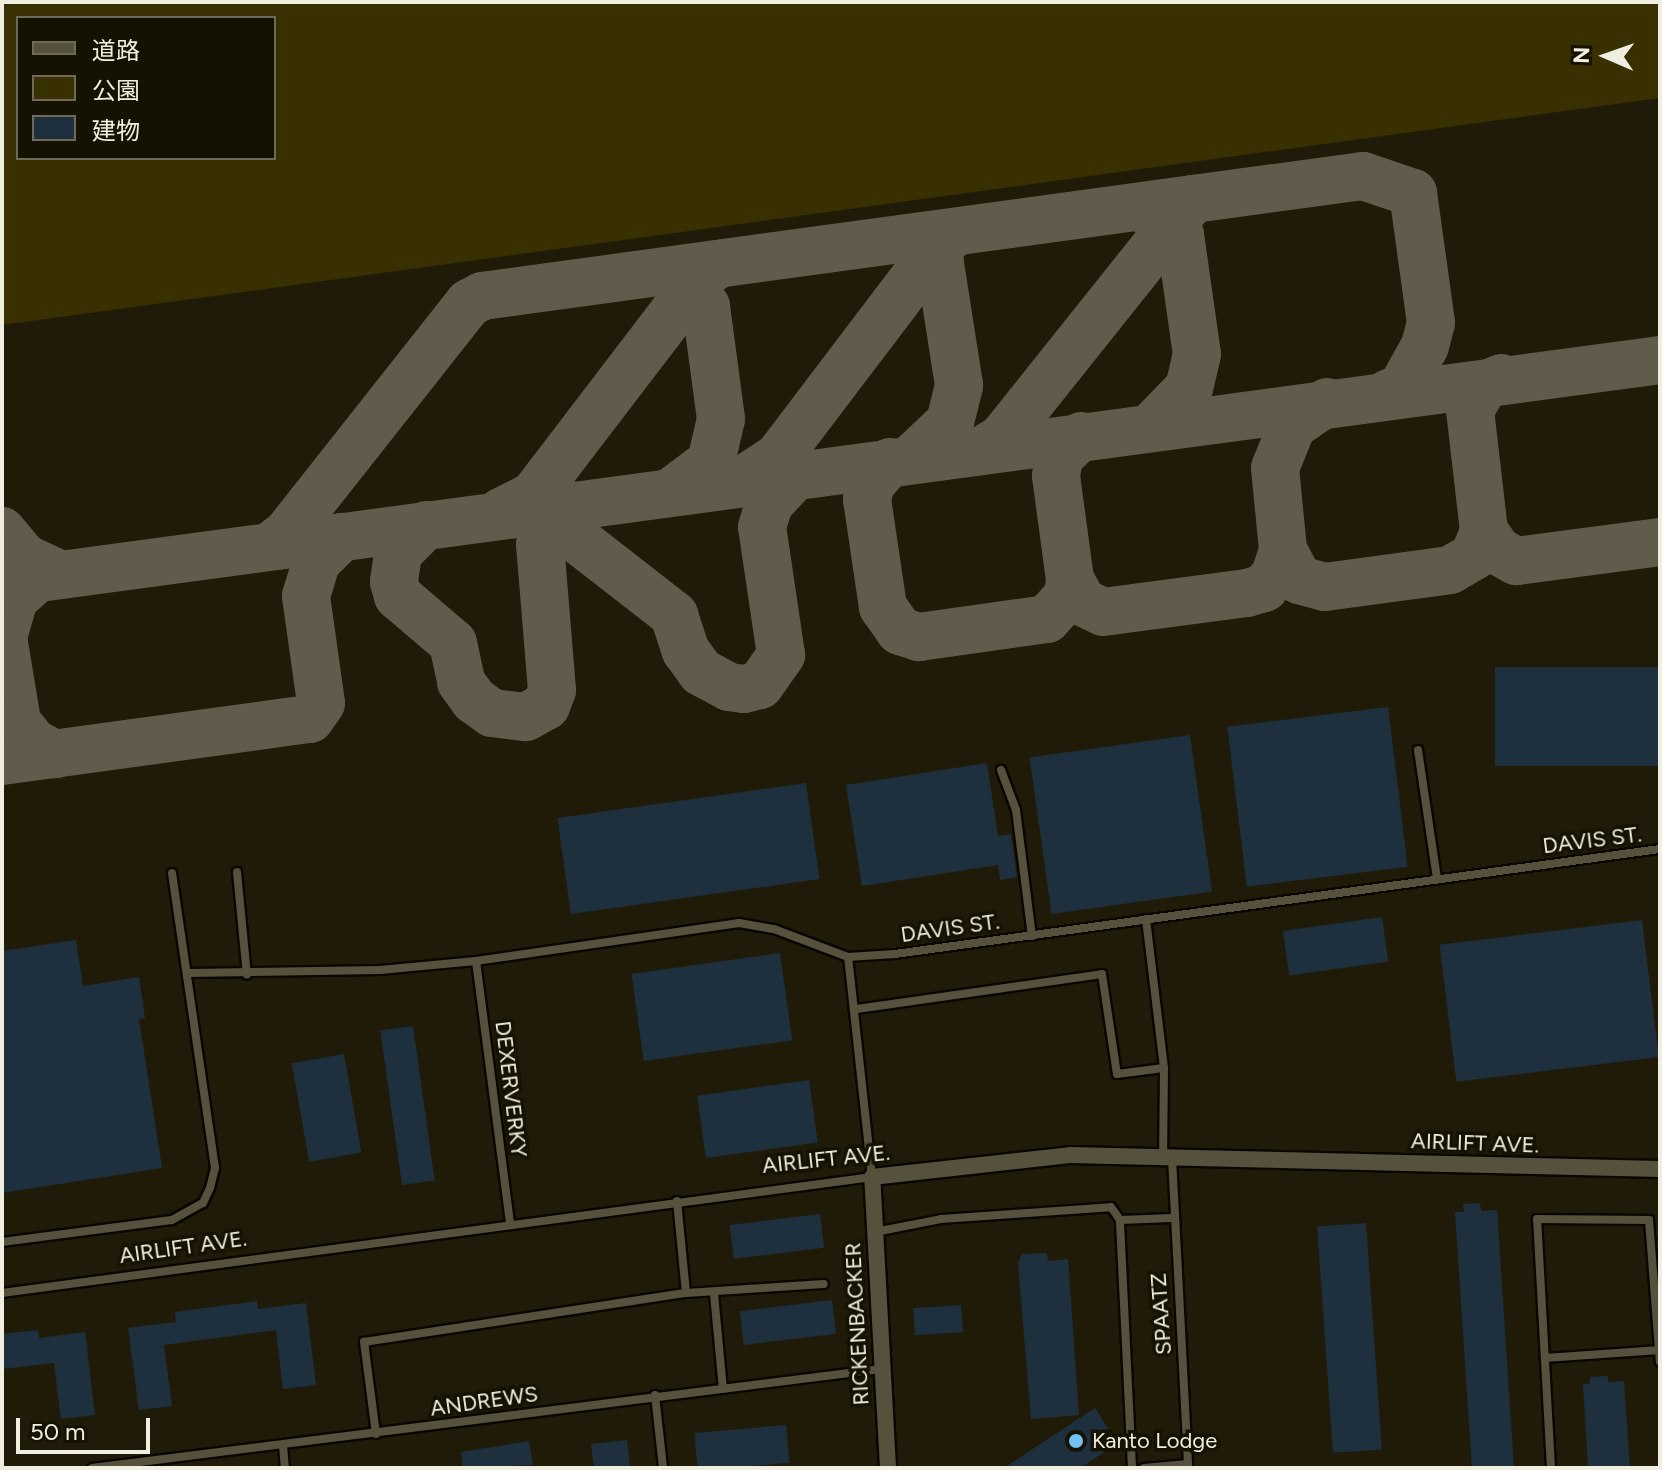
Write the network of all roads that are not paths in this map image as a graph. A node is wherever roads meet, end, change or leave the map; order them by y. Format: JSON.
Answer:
{"nodes":[{"id":1,"x":1418,"y":750,"type":"dead end"},
{"id":2,"x":1001,"y":770,"type":"dead end"},
{"id":3,"x":1660,"y":849,"type":"edge"},
{"id":4,"x":237,"y":872,"type":"dead end"},
{"id":5,"x":172,"y":873,"type":"dead end"},
{"id":6,"x":1437,"y":879,"type":"junction"},
{"id":7,"x":1146,"y":919,"type":"junction"},
{"id":8,"x":1032,"y":936,"type":"junction"},
{"id":9,"x":848,"y":957,"type":"junction"},
{"id":10,"x":476,"y":961,"type":"junction"},
{"id":11,"x":189,"y":973,"type":"junction"},
{"id":12,"x":247,"y":975,"type":"junction"},
{"id":13,"x":857,"y":1009,"type":"junction"},
{"id":14,"x":1164,"y":1068,"type":"junction"},
{"id":15,"x":1167,"y":1157,"type":"junction"},
{"id":16,"x":1660,"y":1169,"type":"edge"},
{"id":17,"x":872,"y":1177,"type":"junction"},
{"id":18,"x":677,"y":1201,"type":"junction"},
{"id":19,"x":1172,"y":1218,"type":"junction"},
{"id":20,"x":1120,"y":1220,"type":"junction"},
{"id":21,"x":510,"y":1222,"type":"junction"},
{"id":22,"x":874,"y":1232,"type":"junction"},
{"id":23,"x":2,"y":1242,"type":"edge"},
{"id":24,"x":824,"y":1284,"type":"dead end"},
{"id":25,"x":2,"y":1293,"type":"edge"},
{"id":26,"x":686,"y":1293,"type":"junction"},
{"id":27,"x":714,"y":1294,"type":"junction"},
{"id":28,"x":1660,"y":1350,"type":"edge"},
{"id":29,"x":1545,"y":1358,"type":"junction"},
{"id":30,"x":1660,"y":1362,"type":"edge"},
{"id":31,"x":881,"y":1369,"type":"junction"},
{"id":32,"x":723,"y":1389,"type":"junction"},
{"id":33,"x":655,"y":1395,"type":"junction"},
{"id":34,"x":376,"y":1434,"type":"junction"},
{"id":35,"x":283,"y":1446,"type":"junction"},
{"id":36,"x":1188,"y":1466,"type":"edge"},
{"id":37,"x":92,"y":1468,"type":"edge"},
{"id":38,"x":285,"y":1468,"type":"edge"},
{"id":39,"x":663,"y":1468,"type":"edge"},
{"id":40,"x":888,"y":1468,"type":"edge"},
{"id":41,"x":1132,"y":1468,"type":"edge"},
{"id":42,"x":1144,"y":1468,"type":"edge"},
{"id":43,"x":1551,"y":1468,"type":"edge"}],
"edges":[{"from":1,"to":6,"type":"lane"},
{"from":2,"to":8,"type":"lane"},
{"from":3,"to":6,"type":"lane","name":"DAVIS ST."},
{"from":4,"to":12,"type":"lane"},
{"from":5,"to":11,"type":"lane"},
{"from":6,"to":7,"type":"lane","name":"DAVIS ST."},
{"from":7,"to":8,"type":"lane","name":"DAVIS ST."},
{"from":7,"to":14,"type":"lane","name":"SPAATZ"},
{"from":8,"to":9,"type":"lane","name":"DAVIS ST."},
{"from":9,"to":10,"type":"lane","name":"DAVIS ST."},
{"from":9,"to":13,"type":"lane"},
{"from":10,"to":12,"type":"lane","name":"DAVIS ST."},
{"from":10,"to":21,"type":"lane","name":"DEXERVERKY"},
{"from":11,"to":12,"type":"lane","name":"DAVIS ST."},
{"from":11,"to":23,"type":"lane"},
{"from":13,"to":14,"type":"lane"},
{"from":13,"to":17,"type":"lane"},
{"from":14,"to":15,"type":"lane","name":"SPAATZ"},
{"from":15,"to":16,"type":"street","name":"AIRLIFT AVE."},
{"from":15,"to":17,"type":"street","name":"AIRLIFT AVE."},
{"from":15,"to":19,"type":"lane","name":"SPAATZ"},
{"from":17,"to":18,"type":"lane","name":"AIRLIFT AVE."},
{"from":17,"to":22,"type":"street","name":"RICKENBACKER"},
{"from":18,"to":21,"type":"lane","name":"AIRLIFT AVE."},
{"from":18,"to":26,"type":"lane"},
{"from":19,"to":20,"type":"lane"},
{"from":19,"to":36,"type":"lane","name":"SPAATZ"},
{"from":20,"to":22,"type":"lane"},
{"from":20,"to":41,"type":"lane"},
{"from":21,"to":25,"type":"lane","name":"AIRLIFT AVE."},
{"from":22,"to":31,"type":"street","name":"RICKENBACKER"},
{"from":24,"to":27,"type":"lane"},
{"from":26,"to":27,"type":"lane"},
{"from":26,"to":34,"type":"lane"},
{"from":27,"to":32,"type":"lane"},
{"from":28,"to":29,"type":"lane"},
{"from":28,"to":29,"type":"lane"},
{"from":28,"to":30,"type":"lane"},
{"from":29,"to":43,"type":"lane"},
{"from":31,"to":32,"type":"lane","name":"ANDREWS"},
{"from":31,"to":40,"type":"street","name":"RICKENBACKER"},
{"from":32,"to":33,"type":"lane","name":"ANDREWS"},
{"from":33,"to":34,"type":"lane","name":"ANDREWS"},
{"from":33,"to":39,"type":"lane"},
{"from":34,"to":35,"type":"lane","name":"ANDREWS"},
{"from":35,"to":37,"type":"lane","name":"ANDREWS"},
{"from":35,"to":38,"type":"lane"},
{"from":36,"to":42,"type":"lane"}]}
